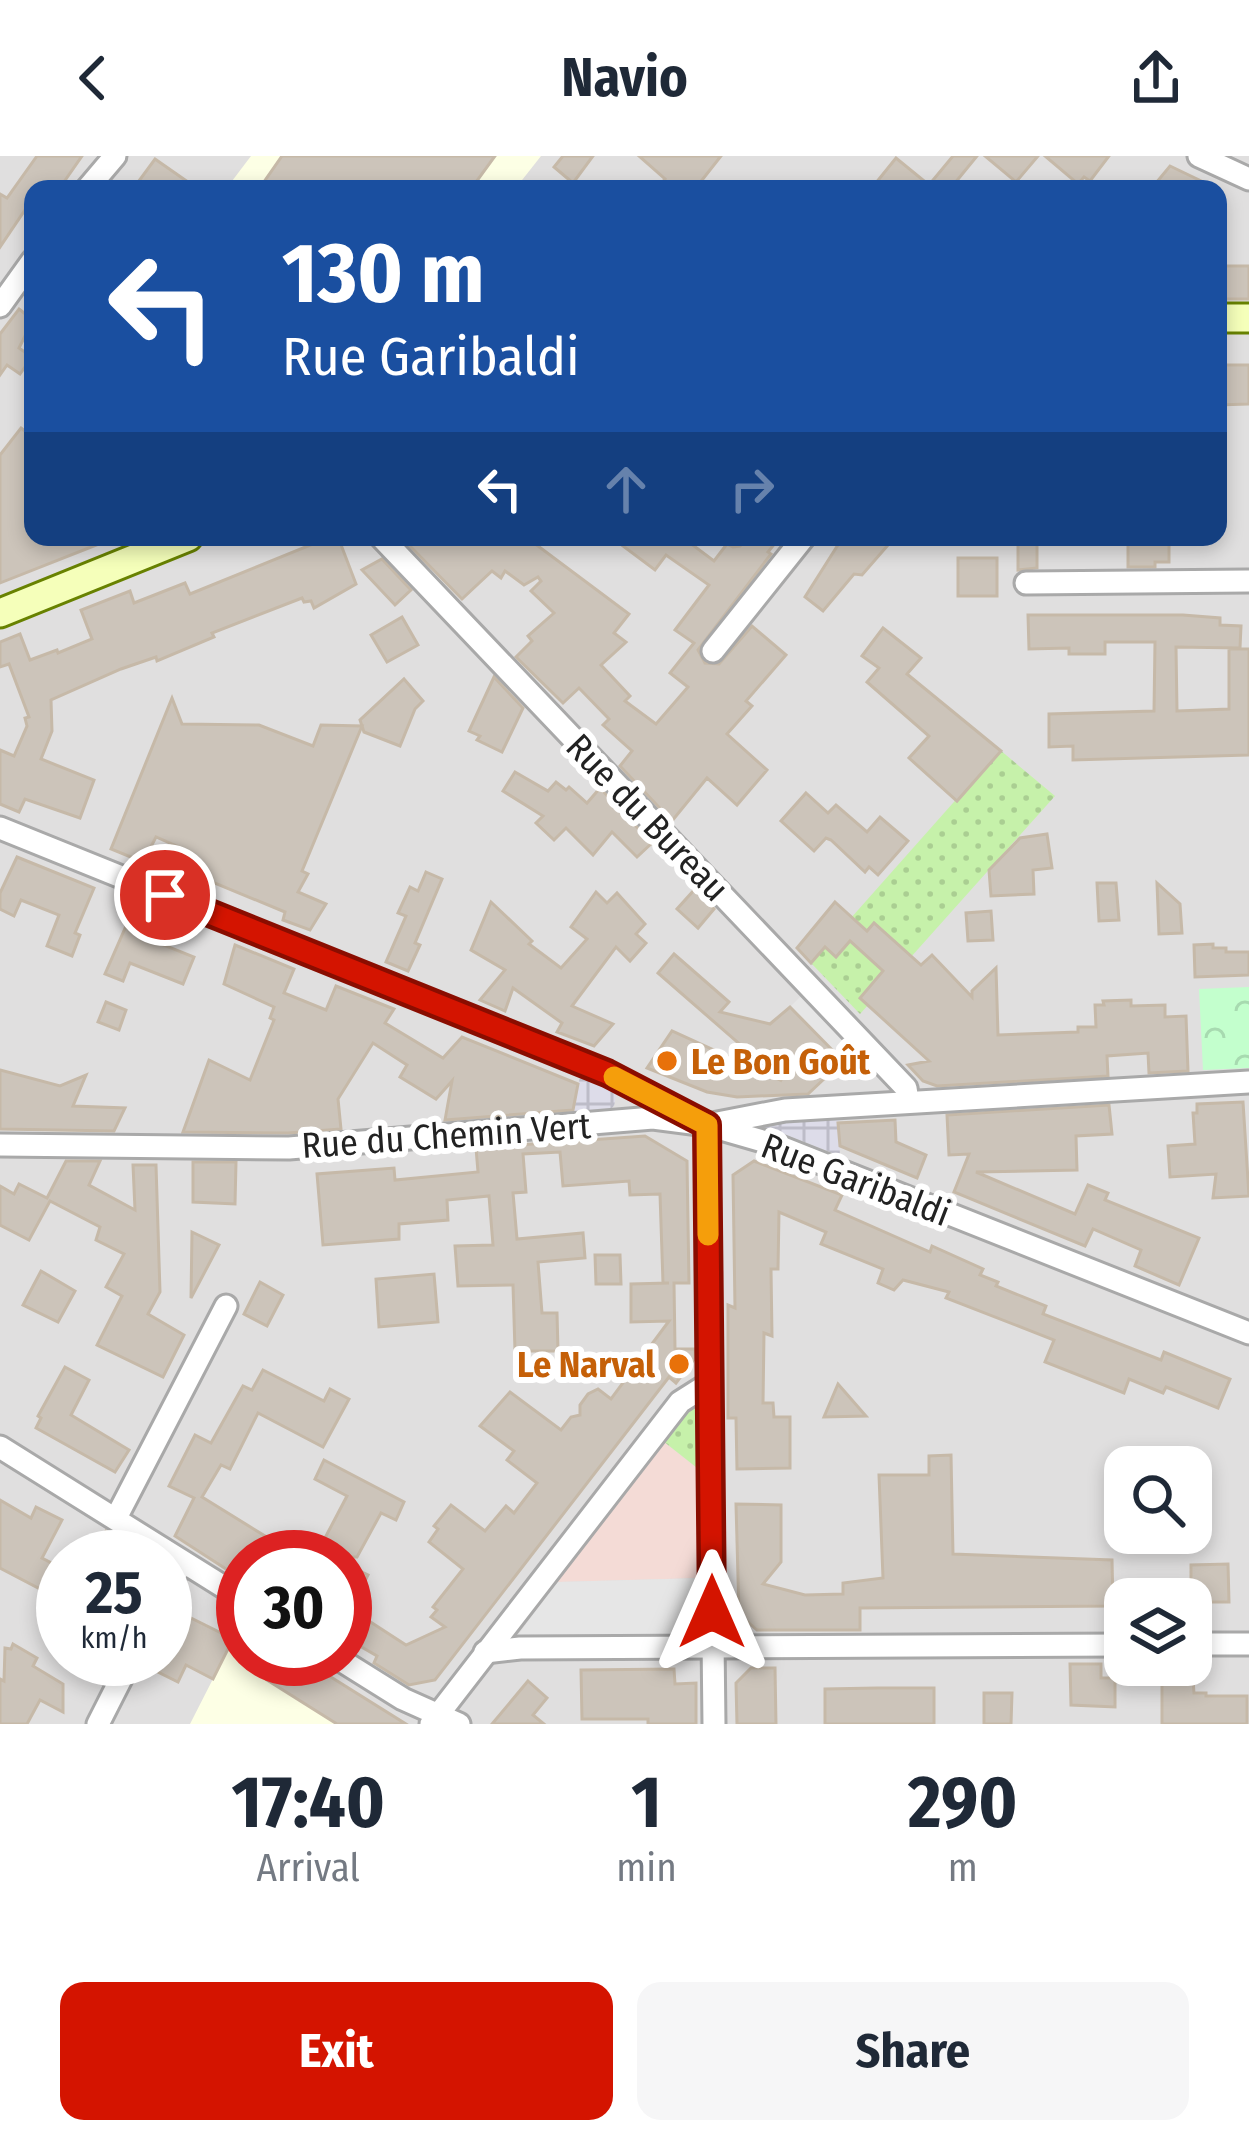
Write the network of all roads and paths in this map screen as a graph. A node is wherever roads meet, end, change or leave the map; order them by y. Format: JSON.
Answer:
{"nodes":[{"id":1,"x":115,"y":156,"type":"edge"},
{"id":2,"x":1199,"y":156,"type":"edge"},
{"id":3,"x":1249,"y":178,"type":"edge"},
{"id":4,"x":95,"y":180,"type":"edge"},
{"id":5,"x":24,"y":273,"type":"edge"},
{"id":6,"x":0,"y":306,"type":"edge"},
{"id":7,"x":166,"y":546,"type":"edge"},
{"id":8,"x":390,"y":546,"type":"edge"},
{"id":9,"x":797,"y":546,"type":"edge"},
{"id":10,"x":1249,"y":581,"type":"edge"},
{"id":11,"x":1025,"y":583,"type":"dead end"},
{"id":12,"x":0,"y":613,"type":"edge"},
{"id":13,"x":713,"y":651,"type":"dead end"},
{"id":14,"x":0,"y":828,"type":"edge"},
{"id":15,"x":1249,"y":1082,"type":"edge"},
{"id":16,"x":908,"y":1101,"type":"junction"},
{"id":17,"x":707,"y":1125,"type":"junction"},
{"id":18,"x":0,"y":1144,"type":"edge"},
{"id":19,"x":226,"y":1306,"type":"dead end"},
{"id":20,"x":1249,"y":1333,"type":"edge"},
{"id":21,"x":710,"y":1383,"type":"junction"},
{"id":22,"x":0,"y":1447,"type":"edge"},
{"id":23,"x":116,"y":1518,"type":"junction"},
{"id":24,"x":134,"y":1530,"type":"edge"},
{"id":25,"x":1212,"y":1644,"type":"edge"},
{"id":26,"x":1249,"y":1644,"type":"edge"},
{"id":27,"x":1104,"y":1645,"type":"edge"},
{"id":28,"x":713,"y":1649,"type":"junction"},
{"id":29,"x":485,"y":1652,"type":"junction"},
{"id":30,"x":372,"y":1680,"type":"edge"},
{"id":31,"x":117,"y":1686,"type":"edge"},
{"id":32,"x":443,"y":1721,"type":"edge"},
{"id":33,"x":98,"y":1724,"type":"edge"},
{"id":34,"x":714,"y":1724,"type":"edge"}],
"edges":[{"from":1,"to":4,"type":"street"},
{"from":2,"to":3,"type":"street"},
{"from":5,"to":6,"type":"street"},
{"from":7,"to":12,"type":"main road"},
{"from":8,"to":16,"type":"street","name":"Rue du Bureau"},
{"from":9,"to":13,"type":"street"},
{"from":10,"to":11,"type":"street"},
{"from":14,"to":17,"type":"street","name":"Rue Garibaldi"},
{"from":15,"to":16,"type":"street","name":"Rue du Chemin Vert"},
{"from":16,"to":17,"type":"street","name":"Rue du Chemin Vert"},
{"from":17,"to":18,"type":"street","name":"Rue du Chemin Vert"},
{"from":17,"to":20,"type":"street","name":"Rue Garibaldi"},
{"from":17,"to":21,"type":"street"},
{"from":19,"to":23,"type":"street"},
{"from":21,"to":28,"type":"street"},
{"from":21,"to":29,"type":"street"},
{"from":22,"to":23,"type":"street"},
{"from":23,"to":24,"type":"street"},
{"from":25,"to":26,"type":"street"},
{"from":27,"to":28,"type":"street"},
{"from":28,"to":29,"type":"street"},
{"from":28,"to":34,"type":"street"},
{"from":29,"to":32,"type":"street"},
{"from":30,"to":32,"type":"street"},
{"from":31,"to":33,"type":"street"}]}
